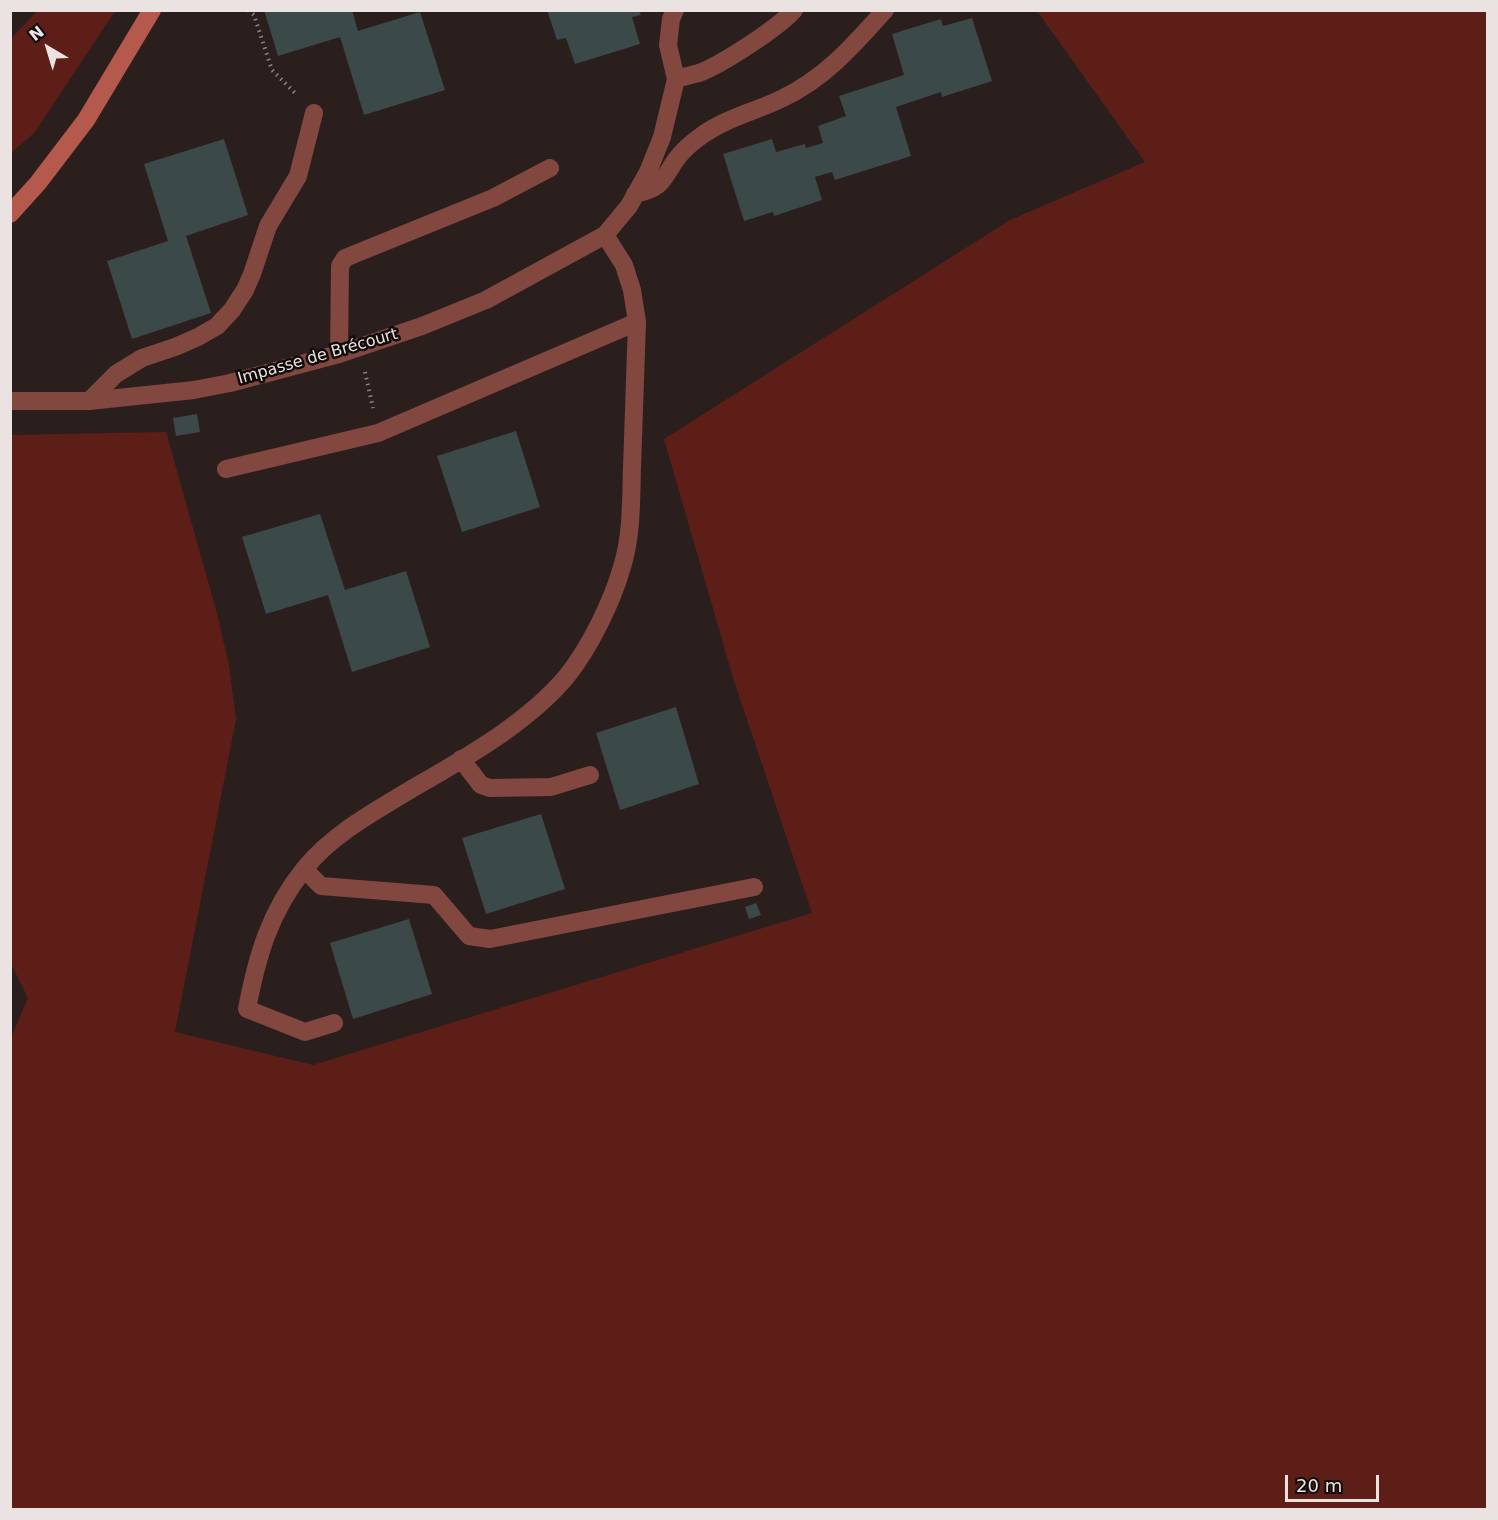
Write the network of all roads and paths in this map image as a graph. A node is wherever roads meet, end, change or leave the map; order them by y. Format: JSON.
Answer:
{"nodes":[{"id":1,"x":152,"y":10,"type":"edge"},
{"id":2,"x":248,"y":10,"type":"edge"},
{"id":3,"x":675,"y":10,"type":"edge"},
{"id":4,"x":794,"y":10,"type":"edge"},
{"id":5,"x":885,"y":10,"type":"edge"},
{"id":6,"x":676,"y":79,"type":"junction"},
{"id":7,"x":314,"y":113,"type":"joint"},
{"id":8,"x":550,"y":168,"type":"dead end"},
{"id":9,"x":635,"y":194,"type":"junction"},
{"id":10,"x":10,"y":214,"type":"edge"},
{"id":11,"x":605,"y":235,"type":"junction"},
{"id":12,"x":637,"y":322,"type":"junction"},
{"id":13,"x":359,"y":347,"type":"junction"},
{"id":14,"x":339,"y":354,"type":"junction"},
{"id":15,"x":10,"y":401,"type":"edge"},
{"id":16,"x":88,"y":401,"type":"junction"},
{"id":17,"x":378,"y":433,"type":"junction"},
{"id":18,"x":226,"y":469,"type":"dead end"},
{"id":19,"x":462,"y":759,"type":"junction"},
{"id":20,"x":590,"y":775,"type":"dead end"},
{"id":21,"x":304,"y":868,"type":"junction"},
{"id":22,"x":753,"y":887,"type":"dead end"},
{"id":23,"x":334,"y":1023,"type":"dead end"}],
"edges":[{"from":1,"to":10,"type":"street"},
{"from":2,"to":7,"type":"path"},
{"from":3,"to":6,"type":"street"},
{"from":4,"to":6,"type":"street"},
{"from":5,"to":9,"type":"street"},
{"from":6,"to":9,"type":"street"},
{"from":7,"to":16,"type":"street"},
{"from":8,"to":14,"type":"street"},
{"from":9,"to":11,"type":"street"},
{"from":11,"to":12,"type":"street"},
{"from":11,"to":13,"type":"street","name":"Impasse de Brécourt"},
{"from":12,"to":17,"type":"street"},
{"from":12,"to":19,"type":"street"},
{"from":13,"to":14,"type":"street","name":"Impasse de Brécourt"},
{"from":13,"to":17,"type":"path"},
{"from":14,"to":16,"type":"street","name":"Impasse de Brécourt"},
{"from":15,"to":16,"type":"street","name":"Impasse de Brécourt"},
{"from":17,"to":18,"type":"street"},
{"from":19,"to":20,"type":"street"},
{"from":19,"to":21,"type":"street"},
{"from":21,"to":22,"type":"street"},
{"from":21,"to":23,"type":"street"}]}
